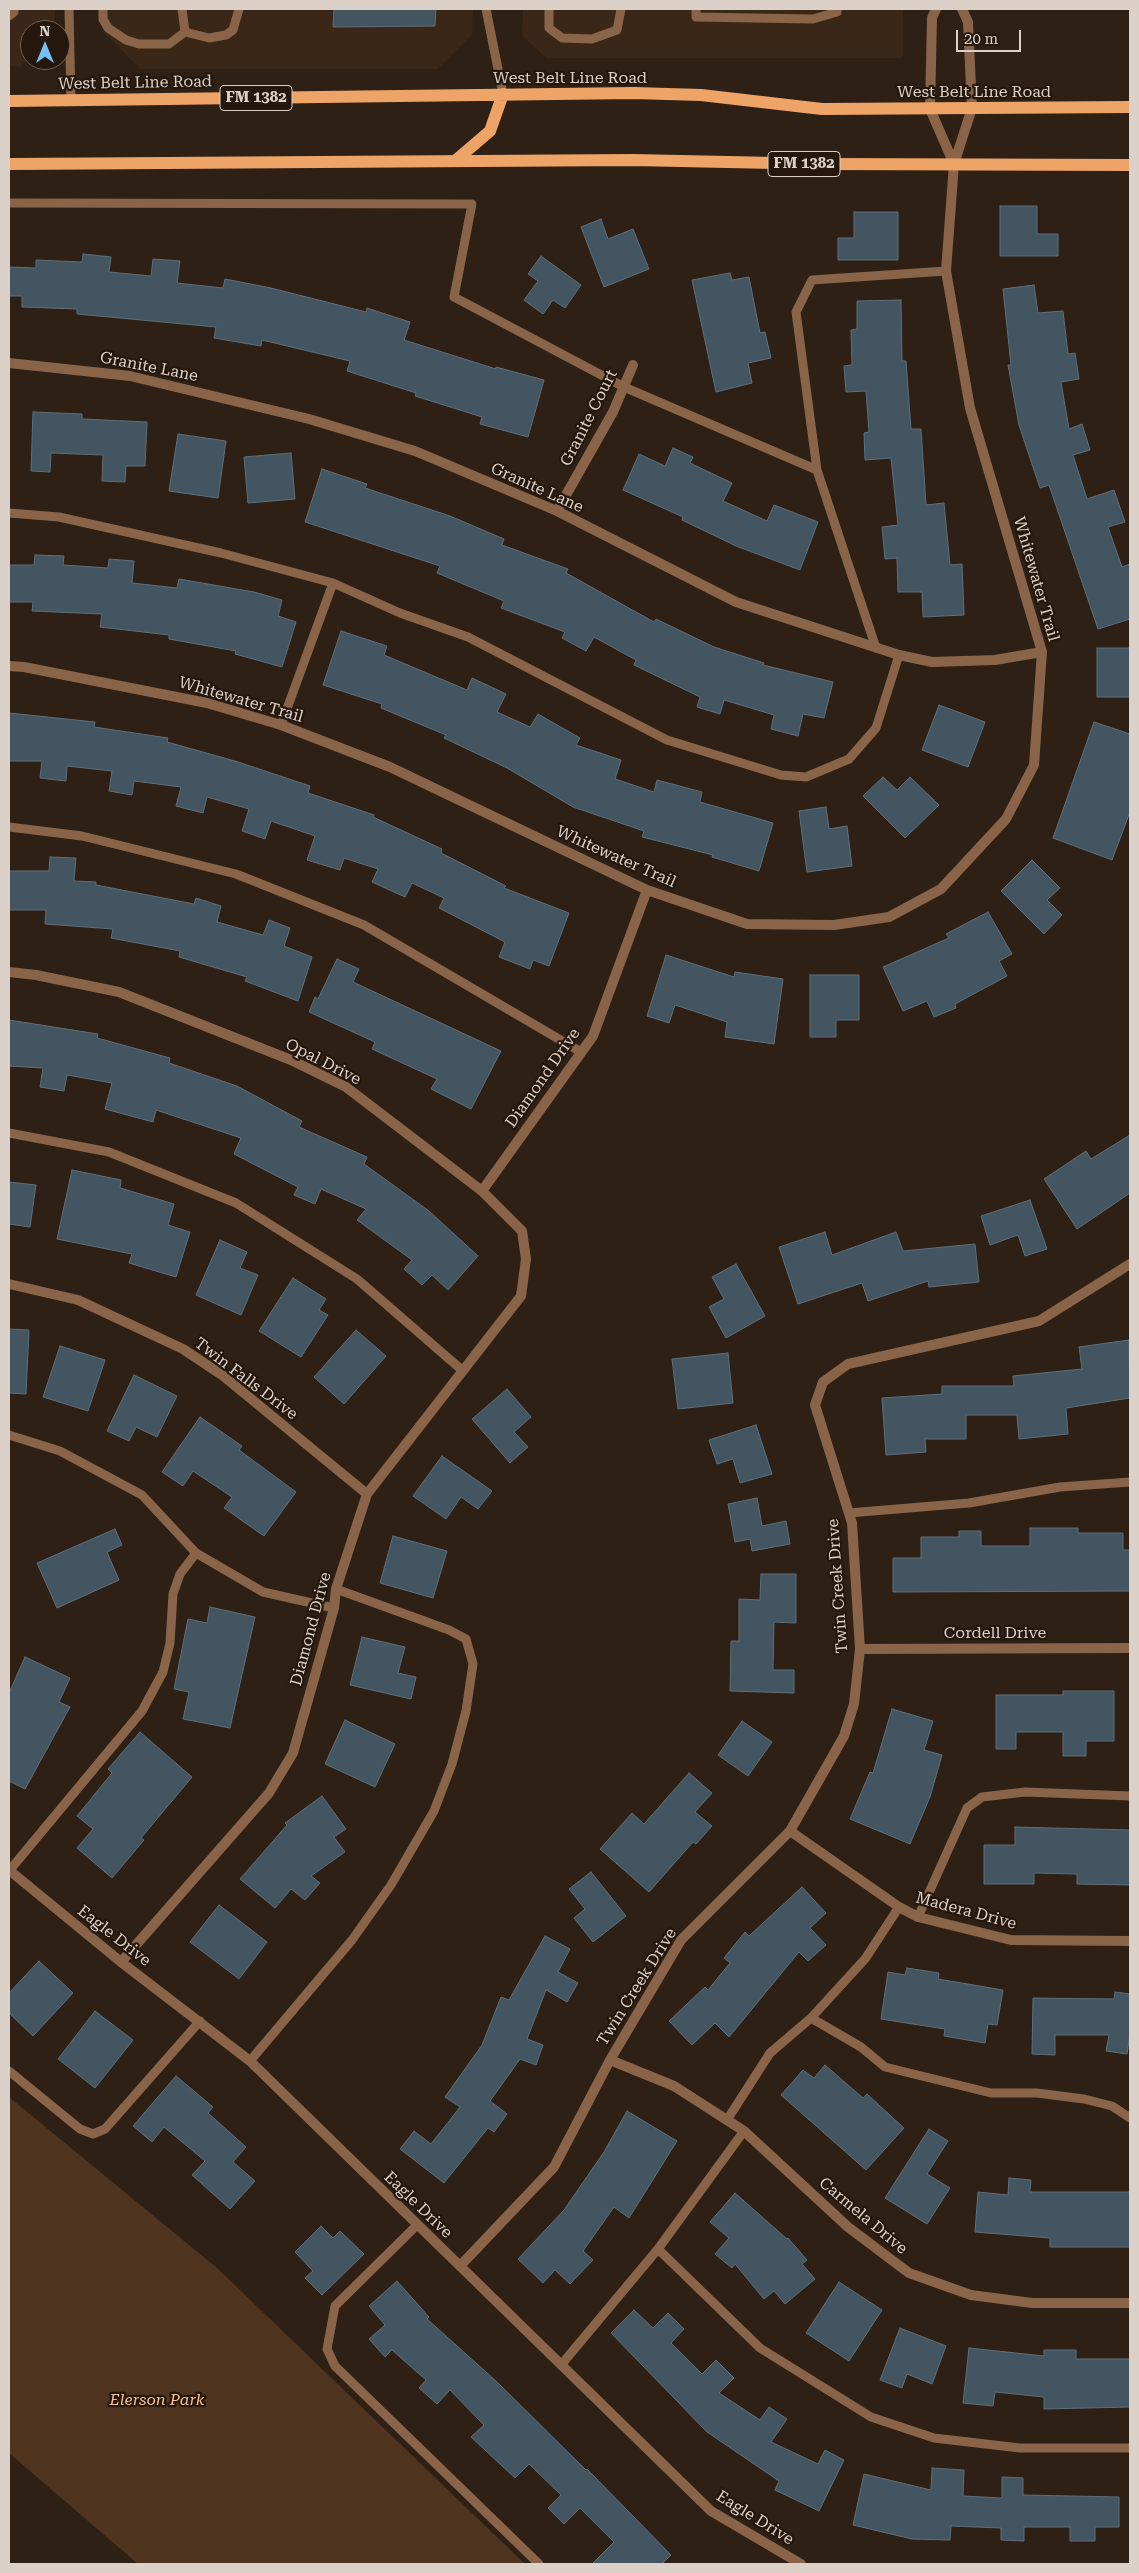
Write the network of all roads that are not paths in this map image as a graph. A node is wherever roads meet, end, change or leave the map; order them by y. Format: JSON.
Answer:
{"nodes":[{"id":1,"x":14,"y":9,"type":"edge"},
{"id":2,"x":69,"y":9,"type":"edge"},
{"id":3,"x":102,"y":9,"type":"edge"},
{"id":4,"x":182,"y":9,"type":"edge"},
{"id":5,"x":239,"y":9,"type":"edge"},
{"id":6,"x":486,"y":9,"type":"edge"},
{"id":7,"x":549,"y":9,"type":"edge"},
{"id":8,"x":621,"y":9,"type":"edge"},
{"id":9,"x":696,"y":9,"type":"edge"},
{"id":10,"x":837,"y":9,"type":"edge"},
{"id":11,"x":936,"y":9,"type":"edge"},
{"id":12,"x":962,"y":9,"type":"edge"},
{"id":13,"x":9,"y":16,"type":"edge"},
{"id":14,"x":185,"y":32,"type":"junction"},
{"id":15,"x":503,"y":94,"type":"junction"},
{"id":16,"x":71,"y":101,"type":"junction"},
{"id":17,"x":9,"y":102,"type":"edge"},
{"id":18,"x":1130,"y":107,"type":"edge"},
{"id":19,"x":930,"y":108,"type":"junction"},
{"id":20,"x":972,"y":108,"type":"junction"},
{"id":21,"x":455,"y":161,"type":"junction"},
{"id":22,"x":9,"y":164,"type":"edge"},
{"id":23,"x":954,"y":164,"type":"junction"},
{"id":24,"x":1130,"y":164,"type":"edge"},
{"id":25,"x":9,"y":204,"type":"edge"},
{"id":26,"x":946,"y":271,"type":"junction"},
{"id":27,"x":9,"y":363,"type":"edge"},
{"id":28,"x":633,"y":365,"type":"dead end"},
{"id":29,"x":624,"y":387,"type":"junction"},
{"id":30,"x":817,"y":470,"type":"junction"},
{"id":31,"x":557,"y":511,"type":"junction"},
{"id":32,"x":9,"y":513,"type":"edge"},
{"id":33,"x":333,"y":583,"type":"junction"},
{"id":34,"x":876,"y":648,"type":"junction"},
{"id":35,"x":1042,"y":652,"type":"junction"},
{"id":36,"x":899,"y":655,"type":"junction"},
{"id":37,"x":9,"y":666,"type":"edge"},
{"id":38,"x":281,"y":725,"type":"junction"},
{"id":39,"x":9,"y":827,"type":"edge"},
{"id":40,"x":648,"y":890,"type":"junction"},
{"id":41,"x":9,"y":972,"type":"edge"},
{"id":42,"x":581,"y":1052,"type":"junction"},
{"id":43,"x":9,"y":1133,"type":"edge"},
{"id":44,"x":482,"y":1191,"type":"junction"},
{"id":45,"x":1130,"y":1264,"type":"edge"},
{"id":46,"x":9,"y":1284,"type":"edge"},
{"id":47,"x":521,"y":1296,"type":"joint"},
{"id":48,"x":463,"y":1370,"type":"junction"},
{"id":49,"x":9,"y":1434,"type":"edge"},
{"id":50,"x":1130,"y":1482,"type":"edge"},
{"id":51,"x":367,"y":1494,"type":"junction"},
{"id":52,"x":848,"y":1513,"type":"junction"},
{"id":53,"x":196,"y":1553,"type":"junction"},
{"id":54,"x":336,"y":1589,"type":"junction"},
{"id":55,"x":334,"y":1608,"type":"junction"},
{"id":56,"x":1130,"y":1648,"type":"edge"},
{"id":57,"x":860,"y":1649,"type":"junction"},
{"id":58,"x":1130,"y":1796,"type":"edge"},
{"id":59,"x":790,"y":1831,"type":"junction"},
{"id":60,"x":9,"y":1871,"type":"edge"},
{"id":61,"x":899,"y":1907,"type":"junction"},
{"id":62,"x":918,"y":1917,"type":"junction"},
{"id":63,"x":1130,"y":1941,"type":"edge"},
{"id":64,"x":121,"y":1962,"type":"junction"},
{"id":65,"x":811,"y":2018,"type":"junction"},
{"id":66,"x":200,"y":2021,"type":"junction"},
{"id":67,"x":610,"y":2060,"type":"junction"},
{"id":68,"x":250,"y":2061,"type":"junction"},
{"id":69,"x":9,"y":2071,"type":"edge"},
{"id":70,"x":1130,"y":2118,"type":"edge"},
{"id":71,"x":727,"y":2120,"type":"junction"},
{"id":72,"x":744,"y":2131,"type":"junction"},
{"id":73,"x":417,"y":2225,"type":"junction"},
{"id":74,"x":658,"y":2249,"type":"junction"},
{"id":75,"x":460,"y":2266,"type":"junction"},
{"id":76,"x":1130,"y":2303,"type":"edge"},
{"id":77,"x":561,"y":2365,"type":"junction"},
{"id":78,"x":1130,"y":2448,"type":"edge"},
{"id":79,"x":539,"y":2564,"type":"edge"},
{"id":80,"x":801,"y":2564,"type":"edge"}],
"edges":[{"from":1,"to":13,"type":"lane"},
{"from":2,"to":16,"type":"lane"},
{"from":3,"to":14,"type":"lane"},
{"from":4,"to":14,"type":"lane"},
{"from":5,"to":14,"type":"lane"},
{"from":6,"to":15,"type":"lane"},
{"from":7,"to":8,"type":"lane"},
{"from":9,"to":10,"type":"lane"},
{"from":11,"to":19,"type":"street","name":"Whitewater Trail"},
{"from":12,"to":20,"type":"street","name":"Whitewater Trail"},
{"from":15,"to":16,"type":"main road","name":"West Belt Line Road","number":"FM 1382"},
{"from":15,"to":19,"type":"main road","name":"West Belt Line Road","number":"FM 1382"},
{"from":15,"to":21,"type":"main road"},
{"from":16,"to":17,"type":"main road","name":"West Belt Line Road","number":"FM 1382"},
{"from":18,"to":20,"type":"main road","name":"West Belt Line Road","number":"FM 1382"},
{"from":19,"to":20,"type":"main road","name":"West Belt Line Road","number":"FM 1382"},
{"from":19,"to":23,"type":"street","name":"Whitewater Trail"},
{"from":20,"to":23,"type":"street","name":"Whitewater Trail"},
{"from":21,"to":22,"type":"main road","number":"FM 1382"},
{"from":21,"to":23,"type":"main road","number":"FM 1382"},
{"from":23,"to":24,"type":"main road","number":"FM 1382"},
{"from":23,"to":26,"type":"street","name":"Whitewater Trail"},
{"from":25,"to":29,"type":"lane"},
{"from":26,"to":30,"type":"lane"},
{"from":26,"to":35,"type":"street","name":"Whitewater Trail"},
{"from":27,"to":31,"type":"street","name":"Granite Lane"},
{"from":28,"to":29,"type":"street","name":"Granite Court"},
{"from":29,"to":30,"type":"lane"},
{"from":29,"to":31,"type":"street","name":"Granite Court"},
{"from":30,"to":34,"type":"lane"},
{"from":31,"to":34,"type":"street","name":"Granite Lane"},
{"from":32,"to":33,"type":"lane"},
{"from":33,"to":36,"type":"lane"},
{"from":33,"to":38,"type":"lane"},
{"from":34,"to":36,"type":"street","name":"Granite Lane"},
{"from":35,"to":36,"type":"street","name":"Granite Lane"},
{"from":35,"to":40,"type":"street","name":"Whitewater Trail"},
{"from":37,"to":38,"type":"street","name":"Whitewater Trail"},
{"from":38,"to":40,"type":"street","name":"Whitewater Trail"},
{"from":39,"to":42,"type":"lane"},
{"from":40,"to":42,"type":"street","name":"Diamond Drive"},
{"from":41,"to":44,"type":"street","name":"Opal Drive"},
{"from":42,"to":44,"type":"street","name":"Diamond Drive"},
{"from":43,"to":48,"type":"lane"},
{"from":44,"to":47,"type":"street","name":"Opal Drive"},
{"from":45,"to":52,"type":"street","name":"Twin Creek Drive"},
{"from":46,"to":51,"type":"street","name":"Twin Falls Drive"},
{"from":47,"to":48,"type":"street","name":"Diamond Drive"},
{"from":48,"to":51,"type":"street","name":"Diamond Drive"},
{"from":49,"to":53,"type":"lane"},
{"from":50,"to":52,"type":"lane"},
{"from":51,"to":54,"type":"street","name":"Diamond Drive"},
{"from":52,"to":57,"type":"street","name":"Twin Creek Drive"},
{"from":53,"to":55,"type":"lane"},
{"from":53,"to":60,"type":"lane"},
{"from":54,"to":55,"type":"street","name":"Diamond Drive"},
{"from":54,"to":68,"type":"lane"},
{"from":55,"to":64,"type":"street","name":"Diamond Drive"},
{"from":56,"to":57,"type":"street","name":"Cordell Drive"},
{"from":57,"to":59,"type":"street","name":"Twin Creek Drive"},
{"from":58,"to":62,"type":"lane"},
{"from":59,"to":61,"type":"street","name":"Madera Drive"},
{"from":59,"to":67,"type":"street","name":"Twin Creek Drive"},
{"from":60,"to":64,"type":"street","name":"Eagle Drive"},
{"from":61,"to":62,"type":"street","name":"Madera Drive"},
{"from":61,"to":65,"type":"lane"},
{"from":62,"to":63,"type":"street","name":"Madera Drive"},
{"from":64,"to":66,"type":"street","name":"Eagle Drive"},
{"from":65,"to":70,"type":"lane"},
{"from":65,"to":71,"type":"lane"},
{"from":66,"to":68,"type":"street","name":"Eagle Drive"},
{"from":66,"to":69,"type":"lane"},
{"from":67,"to":71,"type":"street","name":"Carmela Drive"},
{"from":67,"to":75,"type":"street","name":"Twin Creek Drive"},
{"from":68,"to":73,"type":"street","name":"Eagle Drive"},
{"from":71,"to":72,"type":"street","name":"Carmela Drive"},
{"from":72,"to":74,"type":"lane"},
{"from":72,"to":76,"type":"street","name":"Carmela Drive"},
{"from":73,"to":75,"type":"street","name":"Eagle Drive"},
{"from":73,"to":79,"type":"lane"},
{"from":74,"to":77,"type":"lane"},
{"from":74,"to":78,"type":"lane"},
{"from":75,"to":77,"type":"street","name":"Eagle Drive"},
{"from":77,"to":80,"type":"street","name":"Eagle Drive"}]}
